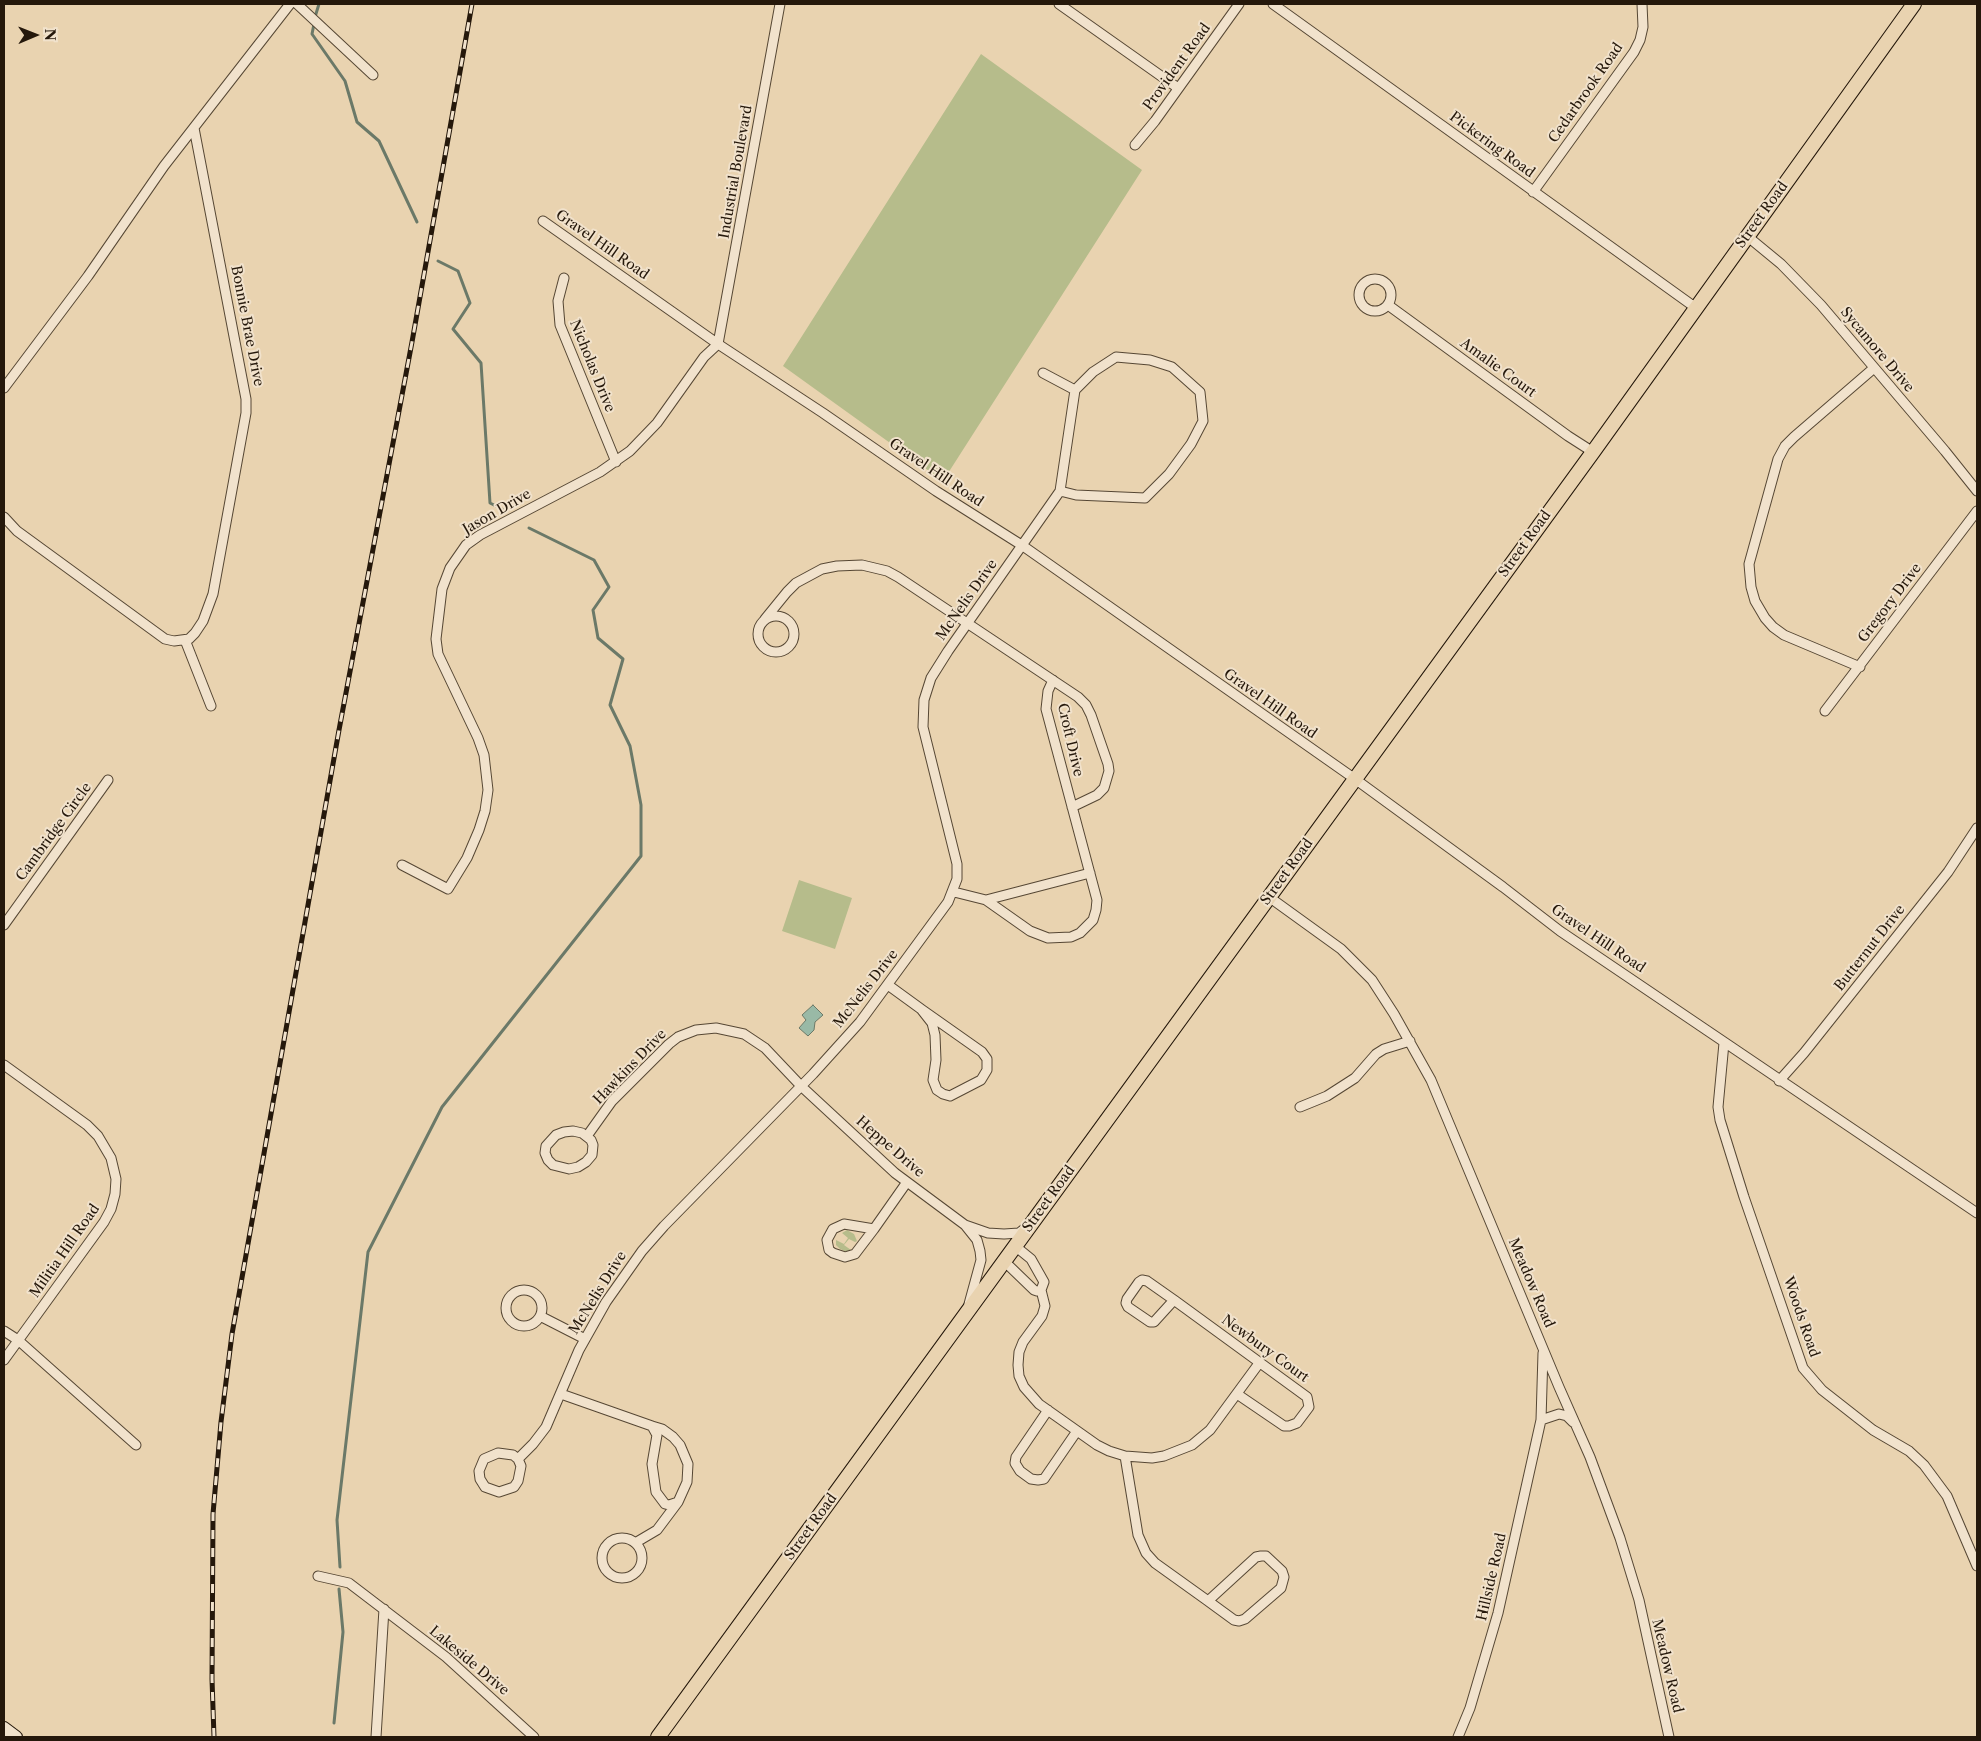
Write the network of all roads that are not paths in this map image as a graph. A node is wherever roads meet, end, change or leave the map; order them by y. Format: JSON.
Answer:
{"nodes":[{"id":1,"x":290,"y":4,"type":"edge"},
{"id":2,"x":780,"y":4,"type":"edge"},
{"id":3,"x":1059,"y":4,"type":"edge"},
{"id":4,"x":1239,"y":4,"type":"edge"},
{"id":5,"x":1273,"y":4,"type":"edge"},
{"id":6,"x":1642,"y":4,"type":"edge"},
{"id":7,"x":1913,"y":4,"type":"edge"},
{"id":8,"x":300,"y":6,"type":"edge"},
{"id":9,"x":373,"y":75,"type":"dead end"},
{"id":10,"x":1178,"y":88,"type":"junction"},
{"id":11,"x":194,"y":128,"type":"junction"},
{"id":12,"x":1135,"y":145,"type":"dead end"},
{"id":13,"x":1533,"y":192,"type":"junction"},
{"id":14,"x":543,"y":221,"type":"dead end"},
{"id":15,"x":1747,"y":236,"type":"junction"},
{"id":16,"x":564,"y":278,"type":"dead end"},
{"id":17,"x":1388,"y":305,"type":"dead end"},
{"id":18,"x":1696,"y":308,"type":"junction"},
{"id":19,"x":718,"y":344,"type":"junction"},
{"id":20,"x":1874,"y":368,"type":"junction"},
{"id":21,"x":1043,"y":373,"type":"dead end"},
{"id":22,"x":4,"y":388,"type":"edge"},
{"id":23,"x":1075,"y":390,"type":"junction"},
{"id":24,"x":1593,"y":452,"type":"junction"},
{"id":25,"x":616,"y":462,"type":"junction"},
{"id":26,"x":1060,"y":490,"type":"junction"},
{"id":27,"x":1977,"y":491,"type":"edge"},
{"id":28,"x":1977,"y":512,"type":"edge"},
{"id":29,"x":4,"y":517,"type":"edge"},
{"id":30,"x":1023,"y":546,"type":"junction"},
{"id":31,"x":766,"y":619,"type":"junction"},
{"id":32,"x":967,"y":624,"type":"junction"},
{"id":33,"x":185,"y":640,"type":"junction"},
{"id":34,"x":1860,"y":667,"type":"junction"},
{"id":35,"x":1053,"y":680,"type":"junction"},
{"id":36,"x":211,"y":706,"type":"dead end"},
{"id":37,"x":1825,"y":711,"type":"dead end"},
{"id":38,"x":1355,"y":779,"type":"junction"},
{"id":39,"x":108,"y":780,"type":"dead end"},
{"id":40,"x":1072,"y":806,"type":"junction"},
{"id":41,"x":1977,"y":828,"type":"edge"},
{"id":42,"x":402,"y":865,"type":"dead end"},
{"id":43,"x":1090,"y":873,"type":"junction"},
{"id":44,"x":954,"y":892,"type":"junction"},
{"id":45,"x":1269,"y":897,"type":"junction"},
{"id":46,"x":986,"y":900,"type":"junction"},
{"id":47,"x":4,"y":925,"type":"edge"},
{"id":48,"x":888,"y":985,"type":"junction"},
{"id":49,"x":921,"y":1009,"type":"junction"},
{"id":50,"x":1410,"y":1041,"type":"junction"},
{"id":51,"x":1724,"y":1043,"type":"junction"},
{"id":52,"x":4,"y":1065,"type":"edge"},
{"id":53,"x":1779,"y":1080,"type":"junction"},
{"id":54,"x":801,"y":1086,"type":"junction"},
{"id":55,"x":1300,"y":1107,"type":"dead end"},
{"id":56,"x":587,"y":1136,"type":"junction"},
{"id":57,"x":907,"y":1182,"type":"junction"},
{"id":58,"x":1977,"y":1213,"type":"edge"},
{"id":59,"x":1035,"y":1220,"type":"junction"},
{"id":60,"x":965,"y":1225,"type":"junction"},
{"id":61,"x":874,"y":1230,"type":"junction"},
{"id":62,"x":1015,"y":1246,"type":"junction"},
{"id":63,"x":1004,"y":1261,"type":"junction"},
{"id":64,"x":1041,"y":1290,"type":"junction"},
{"id":65,"x":1174,"y":1300,"type":"junction"},
{"id":66,"x":966,"y":1314,"type":"junction"},
{"id":67,"x":540,"y":1316,"type":"junction"},
{"id":68,"x":4,"y":1331,"type":"edge"},
{"id":69,"x":585,"y":1339,"type":"junction"},
{"id":70,"x":18,"y":1340,"type":"junction"},
{"id":71,"x":1543,"y":1348,"type":"junction"},
{"id":72,"x":4,"y":1360,"type":"edge"},
{"id":73,"x":1260,"y":1362,"type":"junction"},
{"id":74,"x":561,"y":1394,"type":"junction"},
{"id":75,"x":1237,"y":1394,"type":"junction"},
{"id":76,"x":1048,"y":1410,"type":"junction"},
{"id":77,"x":1541,"y":1420,"type":"junction"},
{"id":78,"x":1574,"y":1422,"type":"junction"},
{"id":79,"x":652,"y":1426,"type":"junction"},
{"id":80,"x":1077,"y":1431,"type":"junction"},
{"id":81,"x":136,"y":1445,"type":"dead end"},
{"id":82,"x":1125,"y":1456,"type":"junction"},
{"id":83,"x":518,"y":1459,"type":"junction"},
{"id":84,"x":678,"y":1502,"type":"junction"},
{"id":85,"x":636,"y":1543,"type":"junction"},
{"id":86,"x":1977,"y":1566,"type":"edge"},
{"id":87,"x":318,"y":1576,"type":"dead end"},
{"id":88,"x":1208,"y":1601,"type":"junction"},
{"id":89,"x":384,"y":1609,"type":"junction"},
{"id":90,"x":376,"y":1737,"type":"edge"},
{"id":91,"x":534,"y":1737,"type":"edge"},
{"id":92,"x":658,"y":1737,"type":"edge"},
{"id":93,"x":1458,"y":1737,"type":"edge"},
{"id":94,"x":1669,"y":1737,"type":"edge"}],
"edges":[{"from":1,"to":11,"type":"street"},
{"from":2,"to":19,"type":"street","name":"Industrial Boulevard"},
{"from":3,"to":10,"type":"street"},
{"from":4,"to":10,"type":"street","name":"Provident Road"},
{"from":5,"to":13,"type":"street","name":"Pickering Road"},
{"from":6,"to":13,"type":"street","name":"Cedarbrook Road"},
{"from":7,"to":15,"type":"main road","name":"Street Road"},
{"from":8,"to":9,"type":"street"},
{"from":10,"to":12,"type":"street","name":"Provident Road"},
{"from":11,"to":22,"type":"street"},
{"from":11,"to":33,"type":"street","name":"Bonnie Brae Drive"},
{"from":13,"to":18,"type":"street","name":"Pickering Road"},
{"from":14,"to":19,"type":"street","name":"Gravel Hill Road"},
{"from":15,"to":18,"type":"main road","name":"Street Road"},
{"from":15,"to":20,"type":"street","name":"Sycamore Drive"},
{"from":16,"to":25,"type":"street","name":"Nicholas Drive"},
{"from":17,"to":24,"type":"street","name":"Amalie Court"},
{"from":18,"to":24,"type":"main road","name":"Street Road"},
{"from":19,"to":25,"type":"street","name":"Jason Drive"},
{"from":19,"to":30,"type":"street","name":"Gravel Hill Road"},
{"from":20,"to":27,"type":"street","name":"Sycamore Drive"},
{"from":20,"to":34,"type":"street"},
{"from":21,"to":23,"type":"street"},
{"from":23,"to":26,"type":"street"},
{"from":23,"to":26,"type":"street"},
{"from":24,"to":38,"type":"main road","name":"Street Road"},
{"from":25,"to":42,"type":"street","name":"Jason Drive"},
{"from":26,"to":30,"type":"street","name":"McNelis Drive"},
{"from":28,"to":34,"type":"street","name":"Gregory Drive"},
{"from":29,"to":33,"type":"street"},
{"from":30,"to":32,"type":"street","name":"McNelis Drive"},
{"from":30,"to":38,"type":"street","name":"Gravel Hill Road"},
{"from":31,"to":31,"type":"street"},
{"from":31,"to":32,"type":"street","name":"Croft Drive"},
{"from":32,"to":35,"type":"street","name":"Croft Drive"},
{"from":32,"to":44,"type":"street","name":"McNelis Drive"},
{"from":33,"to":36,"type":"street"},
{"from":34,"to":37,"type":"street","name":"Gregory Drive"},
{"from":35,"to":40,"type":"street","name":"Croft Drive"},
{"from":35,"to":40,"type":"street","name":"Croft Drive"},
{"from":38,"to":45,"type":"main road","name":"Street Road"},
{"from":38,"to":51,"type":"street","name":"Gravel Hill Road"},
{"from":39,"to":47,"type":"street","name":"Cambridge Circle"},
{"from":40,"to":43,"type":"street","name":"Croft Drive"},
{"from":41,"to":53,"type":"street","name":"Butternut Drive"},
{"from":43,"to":46,"type":"street","name":"Croft Drive"},
{"from":43,"to":46,"type":"street","name":"Croft Drive"},
{"from":44,"to":46,"type":"street","name":"Croft Drive"},
{"from":44,"to":48,"type":"street","name":"McNelis Drive"},
{"from":45,"to":50,"type":"street","name":"Meadow Road"},
{"from":45,"to":59,"type":"main road","name":"Street Road"},
{"from":48,"to":49,"type":"street"},
{"from":48,"to":54,"type":"street","name":"McNelis Drive"},
{"from":49,"to":49,"type":"street"},
{"from":50,"to":55,"type":"street"},
{"from":50,"to":71,"type":"street","name":"Meadow Road"},
{"from":51,"to":53,"type":"street","name":"Gravel Hill Road"},
{"from":51,"to":86,"type":"street","name":"Woods Road"},
{"from":52,"to":70,"type":"street","name":"Militia Hill Road"},
{"from":53,"to":58,"type":"street","name":"Gravel Hill Road"},
{"from":54,"to":56,"type":"street","name":"Hawkins Drive"},
{"from":54,"to":57,"type":"street","name":"Heppe Drive"},
{"from":54,"to":69,"type":"street","name":"McNelis Drive"},
{"from":56,"to":56,"type":"street"},
{"from":57,"to":60,"type":"street","name":"Heppe Drive"},
{"from":57,"to":61,"type":"street"},
{"from":59,"to":60,"type":"street","name":"Heppe Drive"},
{"from":59,"to":62,"type":"main road","name":"Street Road"},
{"from":60,"to":66,"type":"street","name":"Heppe Drive"},
{"from":61,"to":61,"type":"street"},
{"from":62,"to":63,"type":"main road","name":"Street Road"},
{"from":62,"to":64,"type":"street"},
{"from":63,"to":64,"type":"street"},
{"from":63,"to":66,"type":"main road","name":"Street Road"},
{"from":64,"to":76,"type":"street"},
{"from":65,"to":65,"type":"street","name":"Newbury Court"},
{"from":65,"to":73,"type":"street","name":"Newbury Court"},
{"from":66,"to":92,"type":"main road","name":"Street Road"},
{"from":67,"to":67,"type":"street"},
{"from":67,"to":69,"type":"street"},
{"from":68,"to":70,"type":"street"},
{"from":69,"to":74,"type":"street","name":"McNelis Drive"},
{"from":70,"to":72,"type":"street","name":"Militia Hill Road"},
{"from":70,"to":81,"type":"street"},
{"from":71,"to":77,"type":"street","name":"Hillside Road"},
{"from":71,"to":78,"type":"street","name":"Meadow Road"},
{"from":73,"to":75,"type":"street"},
{"from":73,"to":75,"type":"street","name":"Newbury Court"},
{"from":74,"to":79,"type":"street"},
{"from":74,"to":83,"type":"street","name":"McNelis Drive"},
{"from":75,"to":82,"type":"street"},
{"from":76,"to":80,"type":"street"},
{"from":76,"to":80,"type":"street"},
{"from":77,"to":78,"type":"street"},
{"from":77,"to":93,"type":"street","name":"Hillside Road"},
{"from":78,"to":94,"type":"street","name":"Meadow Road"},
{"from":79,"to":84,"type":"street"},
{"from":79,"to":84,"type":"street"},
{"from":80,"to":82,"type":"street"},
{"from":82,"to":88,"type":"street"},
{"from":83,"to":83,"type":"street"},
{"from":84,"to":85,"type":"street"},
{"from":85,"to":85,"type":"street"},
{"from":87,"to":89,"type":"street","name":"Lakeside Drive"},
{"from":88,"to":88,"type":"street"},
{"from":89,"to":90,"type":"street"},
{"from":89,"to":91,"type":"street","name":"Lakeside Drive"}]}
